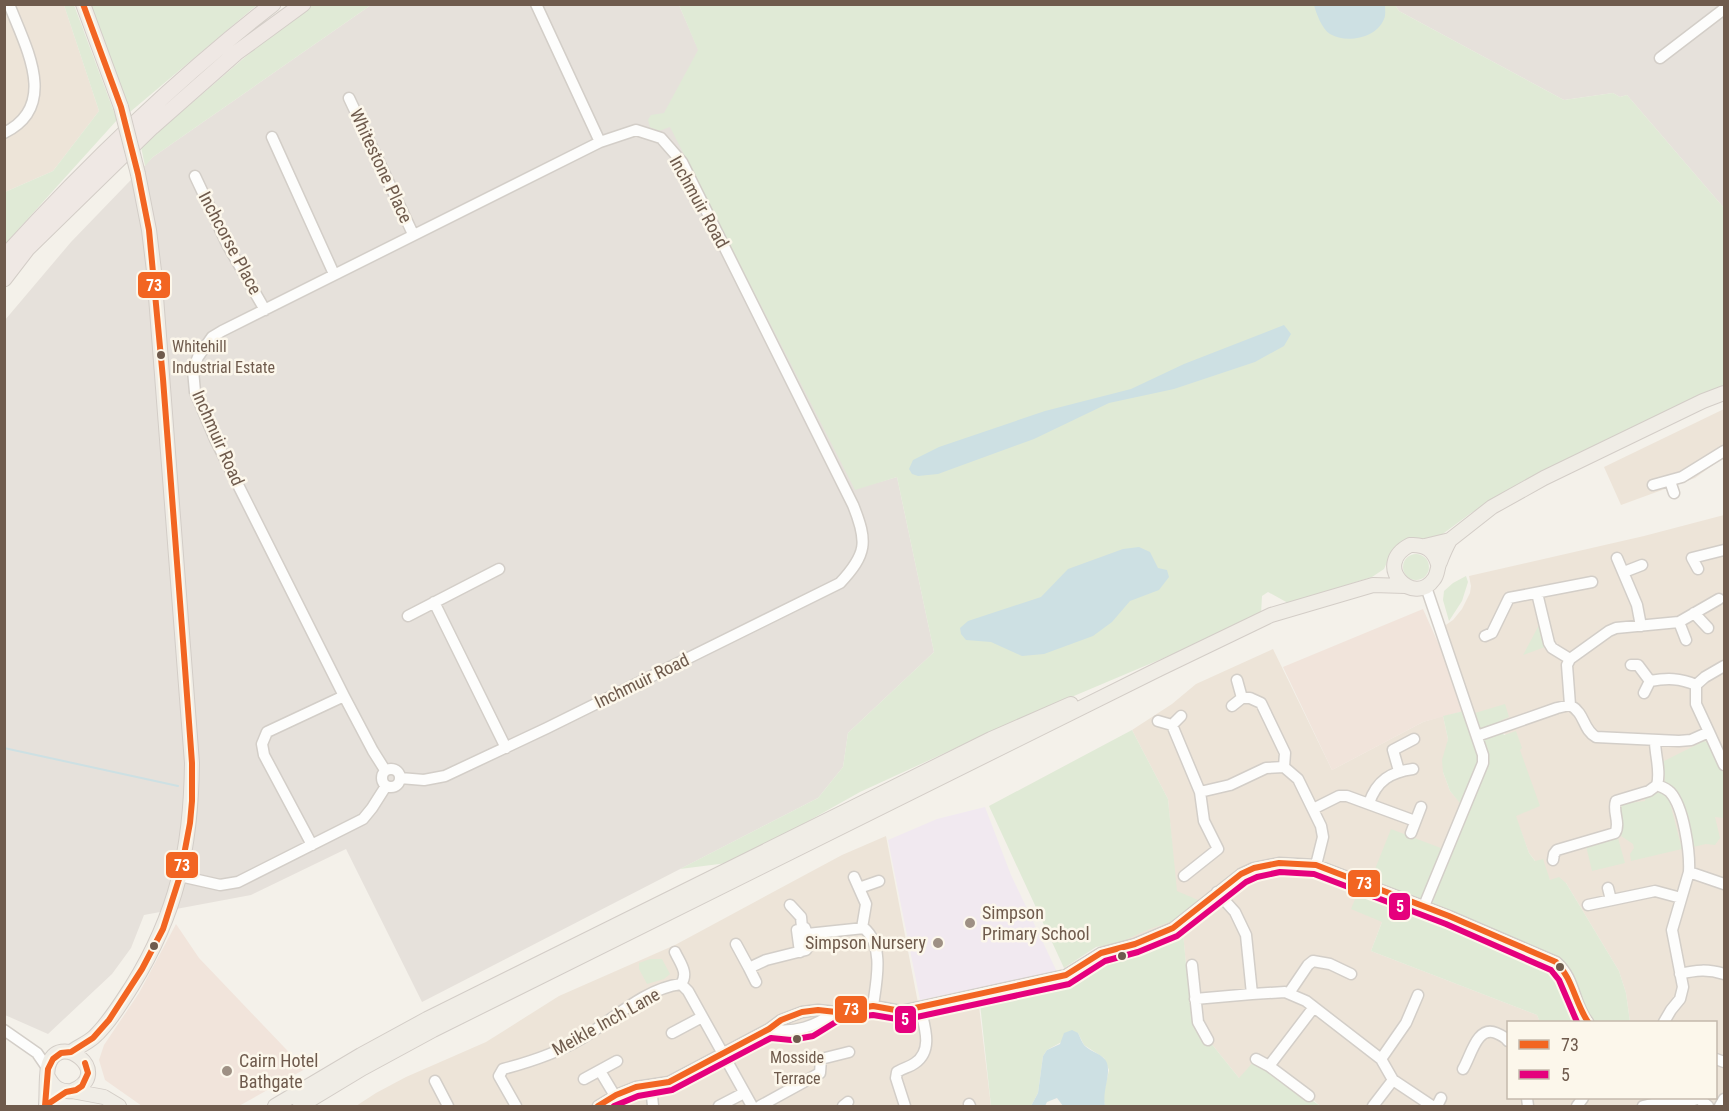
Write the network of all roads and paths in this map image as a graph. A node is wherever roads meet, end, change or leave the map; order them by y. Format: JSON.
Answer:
{"nodes":[{"id":1,"x":9,"y":4,"type":"edge"},
{"id":2,"x":273,"y":4,"type":"edge"},
{"id":3,"x":303,"y":4,"type":"edge"},
{"id":4,"x":536,"y":4,"type":"edge"},
{"id":5,"x":1725,"y":9,"type":"edge"},
{"id":6,"x":86,"y":11,"type":"edge"},
{"id":7,"x":1660,"y":58,"type":"dead end"},
{"id":8,"x":349,"y":98,"type":"dead end"},
{"id":9,"x":4,"y":133,"type":"edge"},
{"id":10,"x":272,"y":137,"type":"dead end"},
{"id":11,"x":600,"y":142,"type":"junction"},
{"id":12,"x":195,"y":177,"type":"dead end"},
{"id":13,"x":413,"y":234,"type":"junction"},
{"id":14,"x":4,"y":256,"type":"edge"},
{"id":15,"x":334,"y":274,"type":"junction"},
{"id":16,"x":4,"y":279,"type":"edge"},
{"id":17,"x":265,"y":310,"type":"junction"},
{"id":18,"x":1725,"y":393,"type":"edge"},
{"id":19,"x":1725,"y":451,"type":"edge"},
{"id":20,"x":1670,"y":481,"type":"junction"},
{"id":21,"x":1653,"y":486,"type":"dead end"},
{"id":22,"x":1674,"y":493,"type":"dead end"},
{"id":23,"x":1450,"y":540,"type":"junction"},
{"id":24,"x":1425,"y":546,"type":"junction"},
{"id":25,"x":1725,"y":550,"type":"edge"},
{"id":26,"x":1617,"y":558,"type":"dead end"},
{"id":27,"x":1438,"y":564,"type":"junction"},
{"id":28,"x":1642,"y":565,"type":"dead end"},
{"id":29,"x":499,"y":569,"type":"dead end"},
{"id":30,"x":1394,"y":569,"type":"junction"},
{"id":31,"x":1698,"y":569,"type":"dead end"},
{"id":32,"x":1624,"y":572,"type":"junction"},
{"id":33,"x":1592,"y":582,"type":"dead end"},
{"id":34,"x":1372,"y":585,"type":"junction"},
{"id":35,"x":1405,"y":586,"type":"junction"},
{"id":36,"x":1426,"y":587,"type":"junction"},
{"id":37,"x":1537,"y":593,"type":"junction"},
{"id":38,"x":1719,"y":599,"type":"dead end"},
{"id":39,"x":434,"y":602,"type":"junction"},
{"id":40,"x":1694,"y":614,"type":"junction"},
{"id":41,"x":408,"y":616,"type":"dead end"},
{"id":42,"x":1679,"y":622,"type":"junction"},
{"id":43,"x":1641,"y":626,"type":"junction"},
{"id":44,"x":1707,"y":628,"type":"dead end"},
{"id":45,"x":1485,"y":636,"type":"dead end"},
{"id":46,"x":1686,"y":640,"type":"dead end"},
{"id":47,"x":1570,"y":659,"type":"junction"},
{"id":48,"x":1631,"y":664,"type":"dead end"},
{"id":49,"x":1725,"y":666,"type":"edge"},
{"id":50,"x":1159,"y":669,"type":"junction"},
{"id":51,"x":1237,"y":680,"type":"dead end"},
{"id":52,"x":1650,"y":681,"type":"junction"},
{"id":53,"x":1696,"y":685,"type":"junction"},
{"id":54,"x":1644,"y":693,"type":"dead end"},
{"id":55,"x":344,"y":696,"type":"junction"},
{"id":56,"x":1242,"y":698,"type":"junction"},
{"id":57,"x":1570,"y":705,"type":"junction"},
{"id":58,"x":1232,"y":706,"type":"dead end"},
{"id":59,"x":1181,"y":716,"type":"dead end"},
{"id":60,"x":1158,"y":721,"type":"dead end"},
{"id":61,"x":1172,"y":725,"type":"junction"},
{"id":62,"x":1709,"y":732,"type":"junction"},
{"id":63,"x":1477,"y":736,"type":"junction"},
{"id":64,"x":1414,"y":740,"type":"dead end"},
{"id":65,"x":1655,"y":741,"type":"junction"},
{"id":66,"x":506,"y":748,"type":"junction"},
{"id":67,"x":1725,"y":765,"type":"edge"},
{"id":68,"x":1284,"y":767,"type":"junction"},
{"id":69,"x":1413,"y":769,"type":"dead end"},
{"id":70,"x":386,"y":770,"type":"junction"},
{"id":71,"x":1399,"y":771,"type":"junction"},
{"id":72,"x":400,"y":778,"type":"junction"},
{"id":73,"x":1657,"y":785,"type":"junction"},
{"id":74,"x":386,"y":786,"type":"junction"},
{"id":75,"x":1200,"y":792,"type":"junction"},
{"id":76,"x":1369,"y":803,"type":"junction"},
{"id":77,"x":1421,"y":807,"type":"dead end"},
{"id":78,"x":1313,"y":809,"type":"junction"},
{"id":79,"x":1401,"y":815,"type":"junction"},
{"id":80,"x":1415,"y":821,"type":"junction"},
{"id":81,"x":1397,"y":826,"type":"dead end"},
{"id":82,"x":1574,"y":831,"type":"dead end"},
{"id":83,"x":1411,"y":833,"type":"dead end"},
{"id":84,"x":1578,"y":843,"type":"junction"},
{"id":85,"x":312,"y":845,"type":"junction"},
{"id":86,"x":1553,"y":860,"type":"dead end"},
{"id":87,"x":1316,"y":865,"type":"junction"},
{"id":88,"x":1689,"y":872,"type":"junction"},
{"id":89,"x":180,"y":876,"type":"junction"},
{"id":90,"x":1184,"y":876,"type":"dead end"},
{"id":91,"x":854,"y":877,"type":"dead end"},
{"id":92,"x":879,"y":881,"type":"dead end"},
{"id":93,"x":1725,"y":884,"type":"edge"},
{"id":94,"x":859,"y":888,"type":"junction"},
{"id":95,"x":1608,"y":888,"type":"dead end"},
{"id":96,"x":1217,"y":892,"type":"junction"},
{"id":97,"x":1681,"y":898,"type":"junction"},
{"id":98,"x":1611,"y":900,"type":"junction"},
{"id":99,"x":790,"y":905,"type":"dead end"},
{"id":100,"x":1588,"y":905,"type":"dead end"},
{"id":101,"x":1424,"y":906,"type":"junction"},
{"id":102,"x":804,"y":923,"type":"junction"},
{"id":103,"x":862,"y":928,"type":"junction"},
{"id":104,"x":736,"y":944,"type":"dead end"},
{"id":105,"x":675,"y":952,"type":"dead end"},
{"id":106,"x":1192,"y":965,"type":"dead end"},
{"id":107,"x":749,"y":968,"type":"junction"},
{"id":108,"x":1350,"y":974,"type":"dead end"},
{"id":109,"x":1680,"y":974,"type":"junction"},
{"id":110,"x":1725,"y":974,"type":"edge"},
{"id":111,"x":756,"y":982,"type":"dead end"},
{"id":112,"x":681,"y":984,"type":"junction"},
{"id":113,"x":1289,"y":993,"type":"junction"},
{"id":114,"x":1252,"y":994,"type":"junction"},
{"id":115,"x":1195,"y":999,"type":"junction"},
{"id":116,"x":1413,"y":1000,"type":"dead end"},
{"id":117,"x":873,"y":1006,"type":"junction"},
{"id":118,"x":920,"y":1007,"type":"junction"},
{"id":119,"x":1314,"y":1007,"type":"junction"},
{"id":120,"x":836,"y":1012,"type":"junction"},
{"id":121,"x":702,"y":1017,"type":"junction"},
{"id":122,"x":1587,"y":1021,"type":"edge"},
{"id":123,"x":1665,"y":1021,"type":"edge"},
{"id":124,"x":769,"y":1029,"type":"junction"},
{"id":125,"x":4,"y":1030,"type":"edge"},
{"id":126,"x":672,"y":1033,"type":"dead end"},
{"id":127,"x":93,"y":1038,"type":"junction"},
{"id":128,"x":1507,"y":1039,"type":"edge"},
{"id":129,"x":1208,"y":1040,"type":"dead end"},
{"id":130,"x":849,"y":1052,"type":"dead end"},
{"id":131,"x":37,"y":1053,"type":"junction"},
{"id":132,"x":64,"y":1053,"type":"junction"},
{"id":133,"x":722,"y":1053,"type":"junction"},
{"id":134,"x":1256,"y":1059,"type":"dead end"},
{"id":135,"x":1381,"y":1059,"type":"junction"},
{"id":136,"x":617,"y":1061,"type":"dead end"},
{"id":137,"x":86,"y":1065,"type":"junction"},
{"id":138,"x":1269,"y":1066,"type":"junction"},
{"id":139,"x":1463,"y":1069,"type":"dead end"},
{"id":140,"x":600,"y":1071,"type":"junction"},
{"id":141,"x":48,"y":1073,"type":"junction"},
{"id":142,"x":584,"y":1079,"type":"dead end"},
{"id":143,"x":1393,"y":1080,"type":"junction"},
{"id":144,"x":435,"y":1081,"type":"dead end"},
{"id":145,"x":651,"y":1086,"type":"junction"},
{"id":146,"x":69,"y":1091,"type":"junction"},
{"id":147,"x":744,"y":1093,"type":"junction"},
{"id":148,"x":615,"y":1096,"type":"junction"},
{"id":149,"x":1309,"y":1096,"type":"dead end"},
{"id":150,"x":104,"y":1097,"type":"junction"},
{"id":151,"x":1696,"y":1099,"type":"edge"},
{"id":152,"x":1664,"y":1100,"type":"edge"},
{"id":153,"x":1725,"y":1100,"type":"edge"},
{"id":154,"x":46,"y":1106,"type":"edge"},
{"id":155,"x":119,"y":1107,"type":"edge"},
{"id":156,"x":275,"y":1107,"type":"edge"},
{"id":157,"x":300,"y":1107,"type":"edge"},
{"id":158,"x":448,"y":1107,"type":"edge"},
{"id":159,"x":516,"y":1107,"type":"edge"},
{"id":160,"x":598,"y":1107,"type":"edge"},
{"id":161,"x":653,"y":1107,"type":"edge"},
{"id":162,"x":719,"y":1107,"type":"edge"},
{"id":163,"x":752,"y":1107,"type":"edge"},
{"id":164,"x":760,"y":1107,"type":"edge"},
{"id":165,"x":905,"y":1107,"type":"edge"},
{"id":166,"x":1373,"y":1107,"type":"edge"},
{"id":167,"x":1432,"y":1107,"type":"edge"},
{"id":168,"x":1643,"y":1107,"type":"edge"},
{"id":169,"x":1720,"y":1107,"type":"edge"}],
"edges":[{"from":1,"to":9,"type":"street"},
{"from":2,"to":14,"type":"highway"},
{"from":3,"to":16,"type":"highway"},
{"from":4,"to":11,"type":"street"},
{"from":5,"to":7,"type":"street"},
{"from":6,"to":89,"type":"main road","bridge":true},
{"from":8,"to":13,"type":"street","name":"Whitestone Place"},
{"from":10,"to":15,"type":"street"},
{"from":11,"to":13,"type":"street","name":"Inchmuir Road"},
{"from":11,"to":66,"type":"street","name":"Inchmuir Road"},
{"from":12,"to":17,"type":"street","name":"Inchcorse Place"},
{"from":13,"to":15,"type":"street","name":"Inchmuir Road"},
{"from":15,"to":17,"type":"street","name":"Inchmuir Road"},
{"from":17,"to":55,"type":"street","name":"Inchmuir Road"},
{"from":18,"to":23,"type":"main road"},
{"from":19,"to":20,"type":"street"},
{"from":20,"to":21,"type":"street"},
{"from":20,"to":22,"type":"street"},
{"from":23,"to":24,"type":"main road"},
{"from":23,"to":27,"type":"main road"},
{"from":24,"to":27,"type":"main road"},
{"from":24,"to":30,"type":"main road"},
{"from":25,"to":31,"type":"street"},
{"from":26,"to":32,"type":"street"},
{"from":27,"to":36,"type":"main road"},
{"from":28,"to":32,"type":"street"},
{"from":29,"to":39,"type":"street"},
{"from":30,"to":34,"type":"main road"},
{"from":30,"to":35,"type":"main road"},
{"from":32,"to":43,"type":"street"},
{"from":33,"to":37,"type":"street"},
{"from":34,"to":35,"type":"main road"},
{"from":34,"to":50,"type":"main road"},
{"from":35,"to":36,"type":"main road"},
{"from":36,"to":63,"type":"street"},
{"from":37,"to":45,"type":"street"},
{"from":37,"to":47,"type":"street"},
{"from":38,"to":40,"type":"street"},
{"from":39,"to":41,"type":"street"},
{"from":39,"to":66,"type":"street"},
{"from":40,"to":42,"type":"street"},
{"from":40,"to":44,"type":"street"},
{"from":42,"to":43,"type":"street"},
{"from":42,"to":46,"type":"street"},
{"from":43,"to":47,"type":"street"},
{"from":47,"to":57,"type":"street"},
{"from":48,"to":52,"type":"street"},
{"from":49,"to":53,"type":"street"},
{"from":50,"to":156,"type":"main road"},
{"from":50,"to":157,"type":"main road"},
{"from":51,"to":56,"type":"street"},
{"from":52,"to":53,"type":"street"},
{"from":52,"to":54,"type":"street"},
{"from":53,"to":62,"type":"street"},
{"from":55,"to":70,"type":"street","name":"Inchmuir Road"},
{"from":55,"to":85,"type":"street"},
{"from":56,"to":58,"type":"street"},
{"from":56,"to":68,"type":"street"},
{"from":57,"to":63,"type":"street"},
{"from":57,"to":65,"type":"street"},
{"from":59,"to":61,"type":"street"},
{"from":60,"to":61,"type":"street"},
{"from":61,"to":75,"type":"street"},
{"from":62,"to":65,"type":"street"},
{"from":62,"to":67,"type":"street"},
{"from":63,"to":101,"type":"street"},
{"from":64,"to":71,"type":"street"},
{"from":65,"to":73,"type":"street"},
{"from":66,"to":72,"type":"street","name":"Inchmuir Road"},
{"from":68,"to":75,"type":"street"},
{"from":68,"to":78,"type":"street"},
{"from":69,"to":71,"type":"street"},
{"from":70,"to":72,"type":"street","name":"Inchmuir Road"},
{"from":70,"to":74,"type":"street"},
{"from":71,"to":76,"type":"street"},
{"from":72,"to":74,"type":"street"},
{"from":73,"to":84,"type":"street"},
{"from":73,"to":88,"type":"street"},
{"from":74,"to":85,"type":"street"},
{"from":75,"to":90,"type":"street"},
{"from":76,"to":78,"type":"street"},
{"from":76,"to":79,"type":"street"},
{"from":77,"to":80,"type":"street"},
{"from":78,"to":87,"type":"street"},
{"from":79,"to":80,"type":"street"},
{"from":79,"to":81,"type":"street"},
{"from":80,"to":83,"type":"street"},
{"from":82,"to":84,"type":"street"},
{"from":84,"to":86,"type":"street"},
{"from":85,"to":89,"type":"street"},
{"from":87,"to":96,"type":"street"},
{"from":87,"to":101,"type":"street"},
{"from":88,"to":93,"type":"street"},
{"from":88,"to":97,"type":"street"},
{"from":89,"to":127,"type":"main road"},
{"from":91,"to":94,"type":"street"},
{"from":92,"to":94,"type":"street"},
{"from":94,"to":103,"type":"street"},
{"from":95,"to":98,"type":"street"},
{"from":96,"to":114,"type":"street"},
{"from":96,"to":118,"type":"street"},
{"from":97,"to":98,"type":"street"},
{"from":97,"to":109,"type":"street"},
{"from":98,"to":100,"type":"street"},
{"from":99,"to":102,"type":"street"},
{"from":101,"to":122,"type":"street"},
{"from":102,"to":103,"type":"street"},
{"from":102,"to":107,"type":"street"},
{"from":103,"to":117,"type":"street"},
{"from":104,"to":107,"type":"street"},
{"from":105,"to":112,"type":"street","name":"Meikle Inch Lane"},
{"from":106,"to":115,"type":"street"},
{"from":107,"to":111,"type":"street"},
{"from":108,"to":113,"type":"street"},
{"from":109,"to":110,"type":"street"},
{"from":109,"to":123,"type":"street"},
{"from":112,"to":121,"type":"street","name":"Meikle Inch Lane"},
{"from":112,"to":159,"type":"street","name":"Meikle Inch Lane"},
{"from":113,"to":114,"type":"street"},
{"from":113,"to":119,"type":"street"},
{"from":114,"to":115,"type":"street"},
{"from":115,"to":129,"type":"street"},
{"from":116,"to":135,"type":"street"},
{"from":117,"to":118,"type":"street"},
{"from":117,"to":120,"type":"street"},
{"from":118,"to":165,"type":"street"},
{"from":119,"to":135,"type":"street"},
{"from":119,"to":138,"type":"street"},
{"from":120,"to":124,"type":"street"},
{"from":120,"to":124,"type":"street"},
{"from":121,"to":126,"type":"street"},
{"from":121,"to":133,"type":"street","name":"Meikle Inch Lane"},
{"from":124,"to":133,"type":"street"},
{"from":125,"to":131,"type":"street"},
{"from":127,"to":132,"type":"main road"},
{"from":127,"to":137,"type":"main road"},
{"from":128,"to":139,"type":"street"},
{"from":130,"to":164,"type":"street"},
{"from":131,"to":132,"type":"street"},
{"from":131,"to":141,"type":"street"},
{"from":132,"to":137,"type":"main road"},
{"from":132,"to":141,"type":"main road"},
{"from":133,"to":145,"type":"street"},
{"from":133,"to":147,"type":"street","name":"Meikle Inch Lane"},
{"from":134,"to":138,"type":"street"},
{"from":135,"to":143,"type":"street"},
{"from":136,"to":140,"type":"street"},
{"from":137,"to":146,"type":"main road"},
{"from":137,"to":150,"type":"main road"},
{"from":138,"to":149,"type":"street"},
{"from":140,"to":142,"type":"street"},
{"from":140,"to":148,"type":"street"},
{"from":141,"to":146,"type":"main road"},
{"from":141,"to":154,"type":"main road"},
{"from":143,"to":166,"type":"street"},
{"from":143,"to":167,"type":"street"},
{"from":144,"to":158,"type":"street"},
{"from":145,"to":148,"type":"street"},
{"from":145,"to":161,"type":"street"},
{"from":146,"to":150,"type":"main road"},
{"from":146,"to":154,"type":"main road"},
{"from":147,"to":162,"type":"street"},
{"from":147,"to":163,"type":"street","name":"Meikle Inch Lane"},
{"from":148,"to":160,"type":"street"},
{"from":150,"to":155,"type":"main road"},
{"from":151,"to":152,"type":"street"},
{"from":152,"to":168,"type":"street"},
{"from":153,"to":169,"type":"street"}]}
